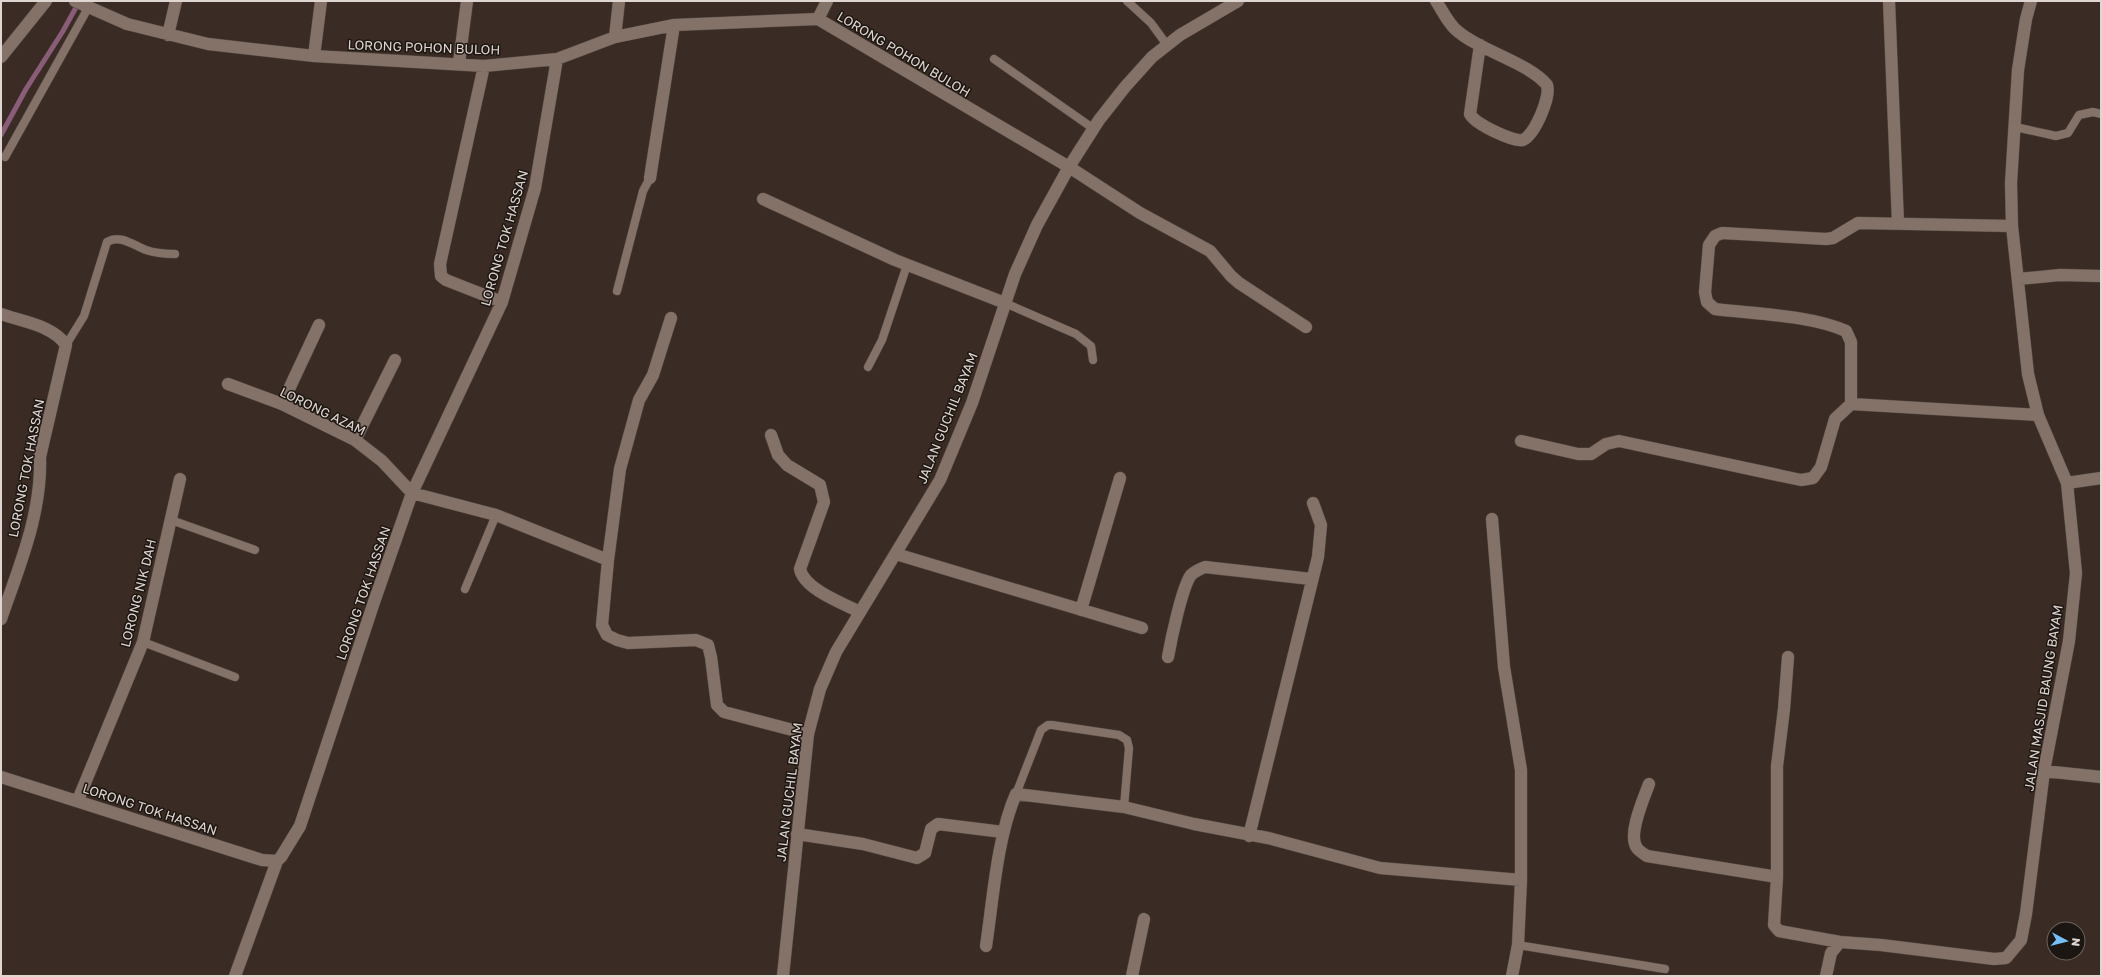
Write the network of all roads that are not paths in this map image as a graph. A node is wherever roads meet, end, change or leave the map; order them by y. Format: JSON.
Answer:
{"nodes":[{"id":1,"x":46,"y":1,"type":"edge"},
{"id":2,"x":176,"y":1,"type":"edge"},
{"id":3,"x":321,"y":1,"type":"edge"},
{"id":4,"x":467,"y":1,"type":"edge"},
{"id":5,"x":619,"y":1,"type":"edge"},
{"id":6,"x":826,"y":1,"type":"edge"},
{"id":7,"x":1127,"y":1,"type":"edge"},
{"id":8,"x":1238,"y":1,"type":"edge"},
{"id":9,"x":1436,"y":1,"type":"edge"},
{"id":10,"x":1889,"y":1,"type":"edge"},
{"id":11,"x":2032,"y":1,"type":"edge"},
{"id":12,"x":83,"y":5,"type":"edge"},
{"id":13,"x":818,"y":19,"type":"junction"},
{"id":14,"x":674,"y":25,"type":"junction"},
{"id":15,"x":168,"y":35,"type":"junction"},
{"id":16,"x":615,"y":37,"type":"junction"},
{"id":17,"x":1167,"y":45,"type":"junction"},
{"id":18,"x":1480,"y":45,"type":"junction"},
{"id":19,"x":314,"y":56,"type":"junction"},
{"id":20,"x":1,"y":57,"type":"edge"},
{"id":21,"x":557,"y":59,"type":"junction"},
{"id":22,"x":994,"y":59,"type":"dead end"},
{"id":23,"x":458,"y":63,"type":"junction"},
{"id":24,"x":484,"y":66,"type":"junction"},
{"id":25,"x":2101,"y":114,"type":"edge"},
{"id":26,"x":2015,"y":127,"type":"junction"},
{"id":27,"x":1094,"y":129,"type":"junction"},
{"id":28,"x":5,"y":157,"type":"dead end"},
{"id":29,"x":1069,"y":167,"type":"junction"},
{"id":30,"x":650,"y":178,"type":"joint"},
{"id":31,"x":763,"y":199,"type":"dead end"},
{"id":32,"x":1898,"y":223,"type":"junction"},
{"id":33,"x":2012,"y":226,"type":"junction"},
{"id":34,"x":175,"y":254,"type":"dead end"},
{"id":35,"x":907,"y":265,"type":"junction"},
{"id":36,"x":2101,"y":276,"type":"edge"},
{"id":37,"x":2018,"y":279,"type":"junction"},
{"id":38,"x":617,"y":291,"type":"dead end"},
{"id":39,"x":502,"y":302,"type":"junction"},
{"id":40,"x":1005,"y":304,"type":"junction"},
{"id":41,"x":1,"y":314,"type":"edge"},
{"id":42,"x":671,"y":318,"type":"dead end"},
{"id":43,"x":319,"y":325,"type":"dead end"},
{"id":44,"x":1306,"y":327,"type":"dead end"},
{"id":45,"x":66,"y":344,"type":"junction"},
{"id":46,"x":395,"y":360,"type":"dead end"},
{"id":47,"x":1093,"y":360,"type":"dead end"},
{"id":48,"x":868,"y":367,"type":"dead end"},
{"id":49,"x":228,"y":384,"type":"dead end"},
{"id":50,"x":282,"y":404,"type":"junction"},
{"id":51,"x":1851,"y":404,"type":"junction"},
{"id":52,"x":2038,"y":415,"type":"junction"},
{"id":53,"x":771,"y":435,"type":"dead end"},
{"id":54,"x":355,"y":440,"type":"junction"},
{"id":55,"x":1520,"y":441,"type":"dead end"},
{"id":56,"x":1120,"y":478,"type":"dead end"},
{"id":57,"x":2101,"y":478,"type":"edge"},
{"id":58,"x":180,"y":480,"type":"dead end"},
{"id":59,"x":2067,"y":484,"type":"junction"},
{"id":60,"x":412,"y":493,"type":"junction"},
{"id":61,"x":1313,"y":503,"type":"dead end"},
{"id":62,"x":496,"y":514,"type":"junction"},
{"id":63,"x":1492,"y":519,"type":"dead end"},
{"id":64,"x":170,"y":520,"type":"junction"},
{"id":65,"x":256,"y":550,"type":"dead end"},
{"id":66,"x":896,"y":554,"type":"junction"},
{"id":67,"x":608,"y":560,"type":"junction"},
{"id":68,"x":1311,"y":578,"type":"junction"},
{"id":69,"x":466,"y":590,"type":"dead end"},
{"id":70,"x":1080,"y":610,"type":"junction"},
{"id":71,"x":860,"y":612,"type":"junction"},
{"id":72,"x":1,"y":619,"type":"edge"},
{"id":73,"x":1142,"y":628,"type":"dead end"},
{"id":74,"x":143,"y":642,"type":"junction"},
{"id":75,"x":1168,"y":657,"type":"dead end"},
{"id":76,"x":1788,"y":657,"type":"dead end"},
{"id":77,"x":236,"y":677,"type":"dead end"},
{"id":78,"x":808,"y":734,"type":"junction"},
{"id":79,"x":2044,"y":771,"type":"junction"},
{"id":80,"x":1,"y":777,"type":"edge"},
{"id":81,"x":2101,"y":777,"type":"edge"},
{"id":82,"x":1649,"y":784,"type":"dead end"},
{"id":83,"x":1016,"y":794,"type":"junction"},
{"id":84,"x":78,"y":800,"type":"junction"},
{"id":85,"x":1124,"y":807,"type":"junction"},
{"id":86,"x":1003,"y":832,"type":"junction"},
{"id":87,"x":797,"y":834,"type":"junction"},
{"id":88,"x":1249,"y":836,"type":"junction"},
{"id":89,"x":277,"y":861,"type":"junction"},
{"id":90,"x":1777,"y":877,"type":"junction"},
{"id":91,"x":1521,"y":880,"type":"junction"},
{"id":92,"x":1144,"y":919,"type":"dead end"},
{"id":93,"x":1840,"y":942,"type":"junction"},
{"id":94,"x":1518,"y":945,"type":"junction"},
{"id":95,"x":986,"y":946,"type":"dead end"},
{"id":96,"x":1666,"y":969,"type":"dead end"},
{"id":97,"x":235,"y":976,"type":"edge"},
{"id":98,"x":783,"y":976,"type":"edge"},
{"id":99,"x":1132,"y":976,"type":"edge"},
{"id":100,"x":1512,"y":976,"type":"edge"},
{"id":101,"x":1826,"y":976,"type":"edge"}],
"edges":[{"from":1,"to":20,"type":"street"},
{"from":2,"to":15,"type":"street"},
{"from":3,"to":19,"type":"street"},
{"from":4,"to":23,"type":"street"},
{"from":5,"to":16,"type":"street"},
{"from":6,"to":13,"type":"street"},
{"from":7,"to":17,"type":"lane"},
{"from":8,"to":17,"type":"street","name":"JALAN GUCHIL BAYAM"},
{"from":9,"to":18,"type":"street"},
{"from":10,"to":32,"type":"street"},
{"from":11,"to":26,"type":"street","name":"JALAN MASJID BAUNG BAYAM"},
{"from":12,"to":15,"type":"street","name":"LORONG POHON BULOH"},
{"from":12,"to":28,"type":"lane"},
{"from":13,"to":14,"type":"street","name":"LORONG POHON BULOH"},
{"from":13,"to":29,"type":"street","name":"LORONG POHON BULOH"},
{"from":14,"to":16,"type":"street","name":"LORONG POHON BULOH"},
{"from":14,"to":30,"type":"street"},
{"from":15,"to":19,"type":"street","name":"LORONG POHON BULOH"},
{"from":16,"to":21,"type":"street","name":"LORONG POHON BULOH"},
{"from":17,"to":27,"type":"street","name":"JALAN GUCHIL BAYAM"},
{"from":18,"to":18,"type":"street"},
{"from":19,"to":23,"type":"street","name":"LORONG POHON BULOH"},
{"from":21,"to":24,"type":"street","name":"LORONG POHON BULOH"},
{"from":21,"to":39,"type":"street","name":"LORONG TOK HASSAN"},
{"from":22,"to":27,"type":"lane"},
{"from":23,"to":24,"type":"street","name":"LORONG POHON BULOH"},
{"from":24,"to":39,"type":"street"},
{"from":25,"to":26,"type":"lane"},
{"from":26,"to":33,"type":"street","name":"JALAN MASJID BAUNG BAYAM"},
{"from":27,"to":29,"type":"street","name":"JALAN GUCHIL BAYAM"},
{"from":29,"to":40,"type":"street","name":"JALAN GUCHIL BAYAM"},
{"from":29,"to":44,"type":"street","name":"LORONG POHON BULOH"},
{"from":30,"to":38,"type":"lane"},
{"from":31,"to":35,"type":"street"},
{"from":32,"to":33,"type":"street"},
{"from":32,"to":51,"type":"street"},
{"from":33,"to":37,"type":"street","name":"JALAN MASJID BAUNG BAYAM"},
{"from":34,"to":45,"type":"lane"},
{"from":35,"to":40,"type":"street"},
{"from":35,"to":48,"type":"lane"},
{"from":36,"to":37,"type":"street"},
{"from":37,"to":52,"type":"street","name":"JALAN MASJID BAUNG BAYAM"},
{"from":39,"to":60,"type":"street","name":"LORONG TOK HASSAN"},
{"from":40,"to":47,"type":"lane"},
{"from":40,"to":66,"type":"street","name":"JALAN GUCHIL BAYAM"},
{"from":41,"to":45,"type":"street"},
{"from":42,"to":67,"type":"street"},
{"from":43,"to":50,"type":"street"},
{"from":45,"to":72,"type":"street","name":"LORONG TOK HASSAN"},
{"from":46,"to":54,"type":"street"},
{"from":49,"to":50,"type":"street","name":"LORONG AZAM"},
{"from":50,"to":54,"type":"street","name":"LORONG AZAM"},
{"from":51,"to":52,"type":"street"},
{"from":51,"to":55,"type":"street"},
{"from":52,"to":59,"type":"street","name":"JALAN MASJID BAUNG BAYAM"},
{"from":53,"to":71,"type":"street"},
{"from":54,"to":60,"type":"street","name":"LORONG AZAM"},
{"from":56,"to":70,"type":"street"},
{"from":57,"to":59,"type":"street"},
{"from":58,"to":64,"type":"street","name":"LORONG NIK DAH"},
{"from":59,"to":79,"type":"street","name":"JALAN MASJID BAUNG BAYAM"},
{"from":60,"to":62,"type":"street"},
{"from":60,"to":89,"type":"street","name":"LORONG TOK HASSAN"},
{"from":61,"to":68,"type":"street"},
{"from":62,"to":67,"type":"street"},
{"from":62,"to":69,"type":"lane"},
{"from":63,"to":91,"type":"street"},
{"from":64,"to":65,"type":"lane"},
{"from":64,"to":74,"type":"street","name":"LORONG NIK DAH"},
{"from":66,"to":70,"type":"street"},
{"from":66,"to":71,"type":"street","name":"JALAN GUCHIL BAYAM"},
{"from":67,"to":78,"type":"street"},
{"from":68,"to":75,"type":"street"},
{"from":68,"to":88,"type":"street"},
{"from":70,"to":73,"type":"street"},
{"from":71,"to":78,"type":"street","name":"JALAN GUCHIL BAYAM"},
{"from":74,"to":77,"type":"lane"},
{"from":74,"to":84,"type":"street","name":"LORONG NIK DAH"},
{"from":76,"to":90,"type":"street"},
{"from":78,"to":87,"type":"street","name":"JALAN GUCHIL BAYAM"},
{"from":79,"to":81,"type":"street"},
{"from":79,"to":93,"type":"street","name":"JALAN MASJID BAUNG BAYAM"},
{"from":80,"to":84,"type":"street","name":"LORONG TOK HASSAN"},
{"from":82,"to":90,"type":"street"},
{"from":83,"to":85,"type":"street"},
{"from":83,"to":85,"type":"lane"},
{"from":83,"to":86,"type":"street"},
{"from":84,"to":89,"type":"street","name":"LORONG TOK HASSAN"},
{"from":85,"to":88,"type":"street"},
{"from":86,"to":87,"type":"street"},
{"from":86,"to":95,"type":"street"},
{"from":87,"to":98,"type":"street","name":"JALAN GUCHIL BAYAM"},
{"from":88,"to":91,"type":"street"},
{"from":89,"to":97,"type":"street"},
{"from":90,"to":93,"type":"street"},
{"from":91,"to":94,"type":"street"},
{"from":92,"to":99,"type":"street"},
{"from":93,"to":101,"type":"street"},
{"from":94,"to":96,"type":"lane"},
{"from":94,"to":100,"type":"street"}]}
